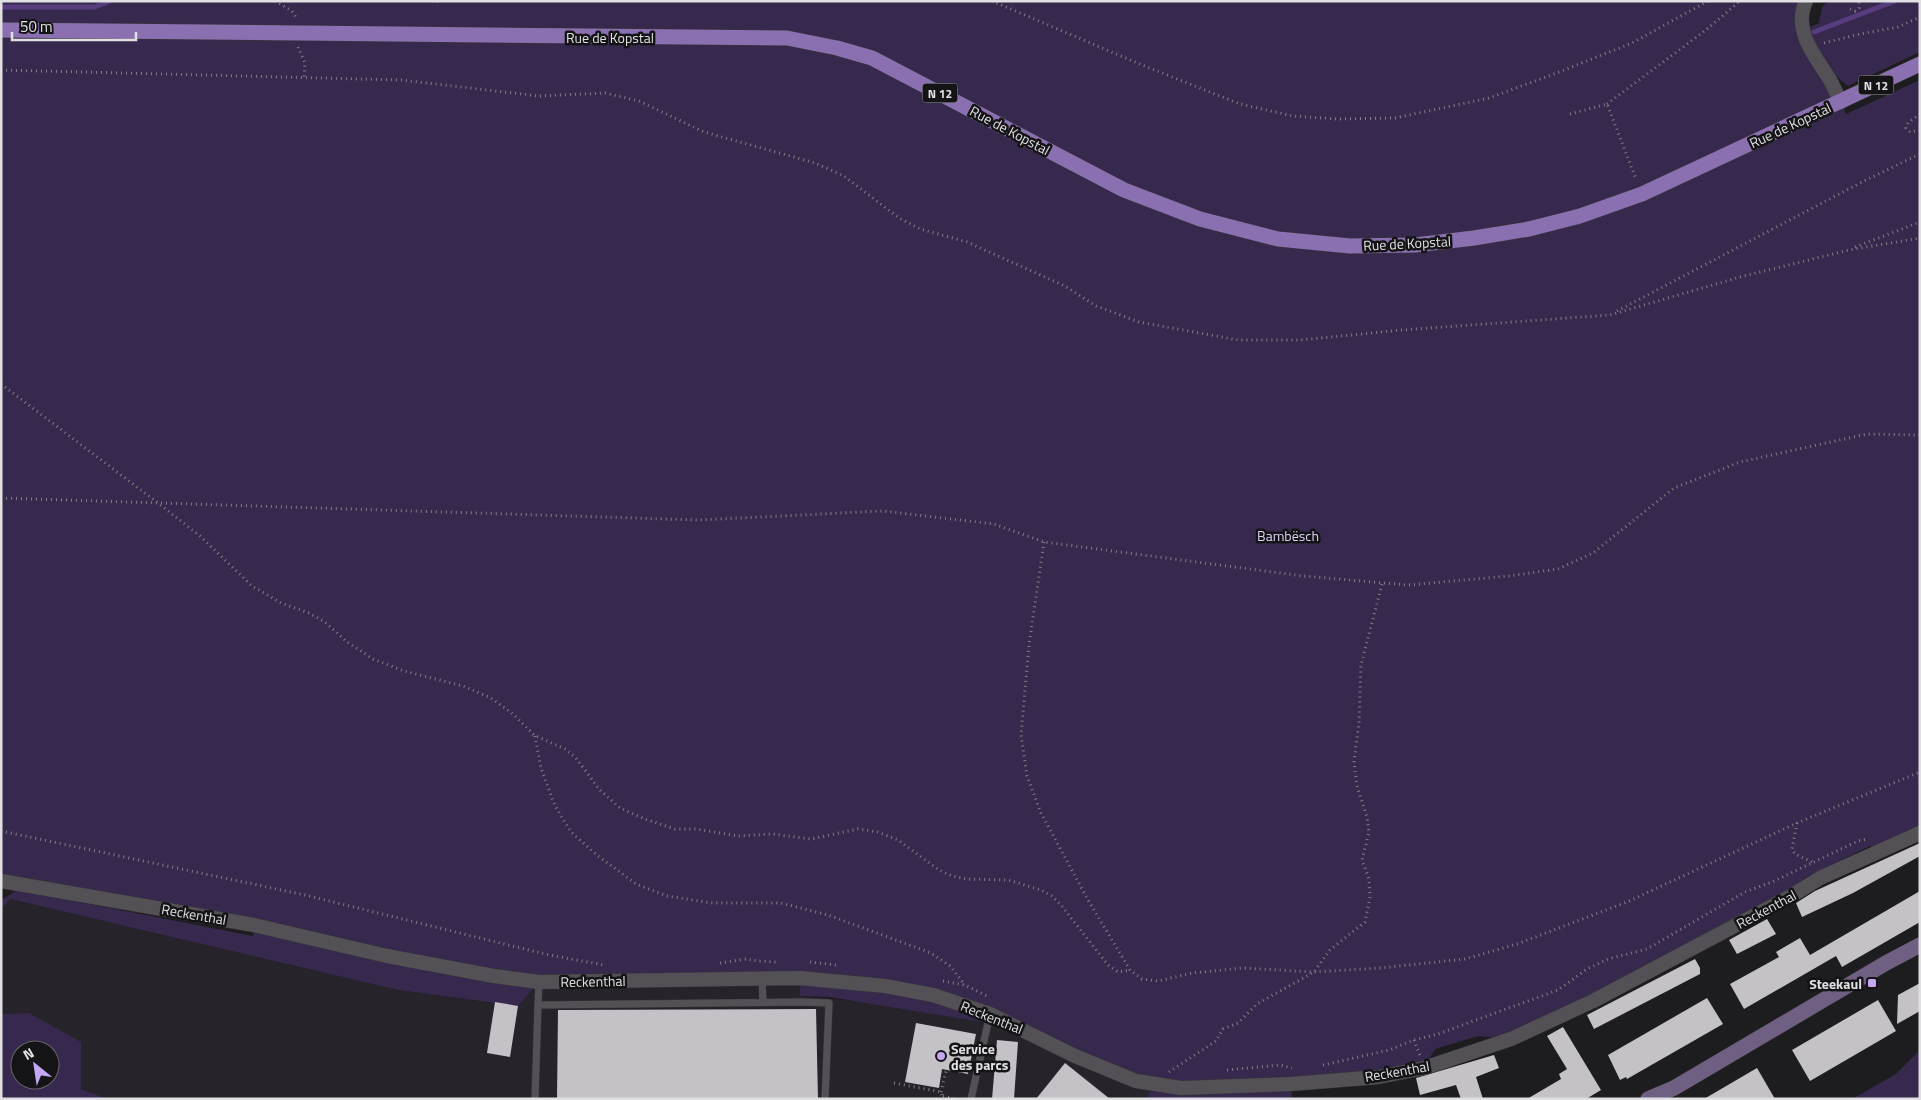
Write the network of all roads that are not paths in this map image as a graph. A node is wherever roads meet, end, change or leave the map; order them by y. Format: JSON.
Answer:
{"nodes":[{"id":1,"x":1806,"y":1,"type":"edge"},
{"id":2,"x":1,"y":30,"type":"edge"},
{"id":3,"x":1920,"y":64,"type":"edge"},
{"id":4,"x":1841,"y":102,"type":"junction"},
{"id":5,"x":1920,"y":833,"type":"edge"},
{"id":6,"x":6,"y":882,"type":"edge"},
{"id":7,"x":1920,"y":945,"type":"edge"},
{"id":8,"x":762,"y":979,"type":"junction"},
{"id":9,"x":539,"y":982,"type":"junction"},
{"id":10,"x":763,"y":1002,"type":"junction"},
{"id":11,"x":538,"y":1004,"type":"junction"},
{"id":12,"x":990,"y":1014,"type":"junction"},
{"id":13,"x":535,"y":1099,"type":"edge"},
{"id":14,"x":825,"y":1099,"type":"edge"},
{"id":15,"x":971,"y":1099,"type":"edge"},
{"id":16,"x":1648,"y":1099,"type":"edge"}],
"edges":[{"from":1,"to":4,"type":"street"},
{"from":2,"to":4,"type":"main road","name":"Rue de Kopstal","number":"N 12"},
{"from":3,"to":4,"type":"main road","name":"Rue de Kopstal","number":"N 12"},
{"from":5,"to":12,"type":"street","name":"Reckenthal"},
{"from":6,"to":9,"type":"street","name":"Reckenthal"},
{"from":7,"to":16,"type":"main road"},
{"from":8,"to":9,"type":"street","name":"Reckenthal"},
{"from":8,"to":10,"type":"lane"},
{"from":8,"to":12,"type":"street","name":"Reckenthal"},
{"from":9,"to":11,"type":"lane"},
{"from":10,"to":11,"type":"lane"},
{"from":10,"to":14,"type":"lane"},
{"from":11,"to":13,"type":"lane"},
{"from":12,"to":15,"type":"lane"}]}
